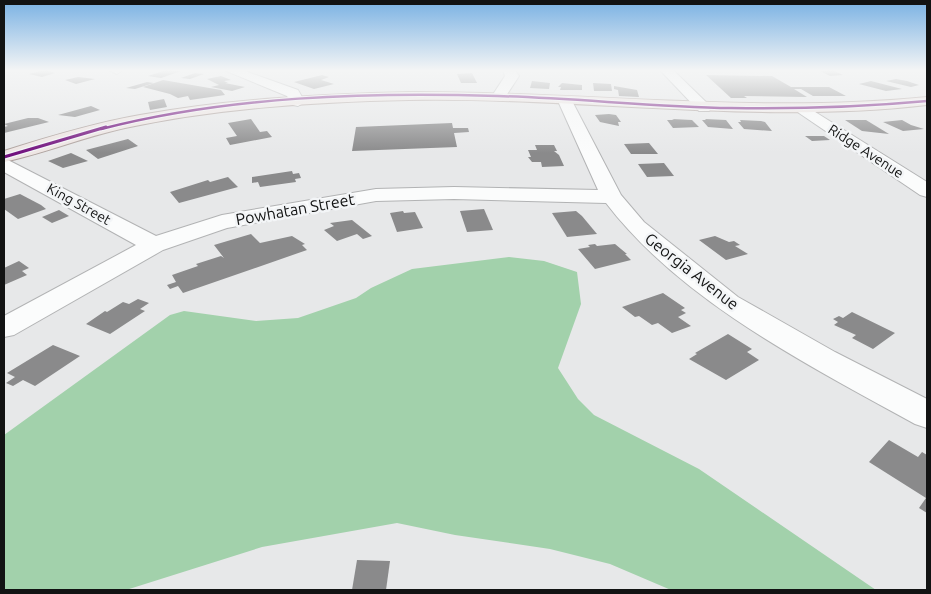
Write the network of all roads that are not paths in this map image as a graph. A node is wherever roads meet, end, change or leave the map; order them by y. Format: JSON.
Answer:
{"nodes":[{"id":1,"x":296,"y":98,"type":"edge"},
{"id":2,"x":441,"y":98,"type":"edge"},
{"id":3,"x":522,"y":98,"type":"edge"},
{"id":4,"x":694,"y":98,"type":"edge"},
{"id":5,"x":566,"y":101,"type":"junction"},
{"id":6,"x":927,"y":101,"type":"edge"},
{"id":7,"x":298,"y":102,"type":"junction"},
{"id":8,"x":704,"y":108,"type":"junction"},
{"id":9,"x":804,"y":110,"type":"junction"},
{"id":10,"x":4,"y":157,"type":"edge"},
{"id":11,"x":4,"y":164,"type":"edge"},
{"id":12,"x":927,"y":191,"type":"edge"},
{"id":13,"x":612,"y":197,"type":"junction"},
{"id":14,"x":154,"y":245,"type":"junction"},
{"id":15,"x":4,"y":328,"type":"edge"},
{"id":16,"x":927,"y":416,"type":"edge"}],
"edges":[{"from":1,"to":7,"type":"street"},
{"from":2,"to":7,"type":"main road"},
{"from":3,"to":5,"type":"main road"},
{"from":4,"to":8,"type":"street"},
{"from":5,"to":8,"type":"main road"},
{"from":5,"to":13,"type":"street","name":"Georgia Avenue"},
{"from":6,"to":9,"type":"main road"},
{"from":7,"to":10,"type":"main road"},
{"from":8,"to":9,"type":"main road"},
{"from":9,"to":12,"type":"street","name":"Ridge Avenue"},
{"from":11,"to":14,"type":"street","name":"King Street"},
{"from":13,"to":14,"type":"street","name":"Powhatan Street"},
{"from":13,"to":16,"type":"street","name":"Georgia Avenue"},
{"from":14,"to":15,"type":"street","name":"Powhatan Street"}]}
